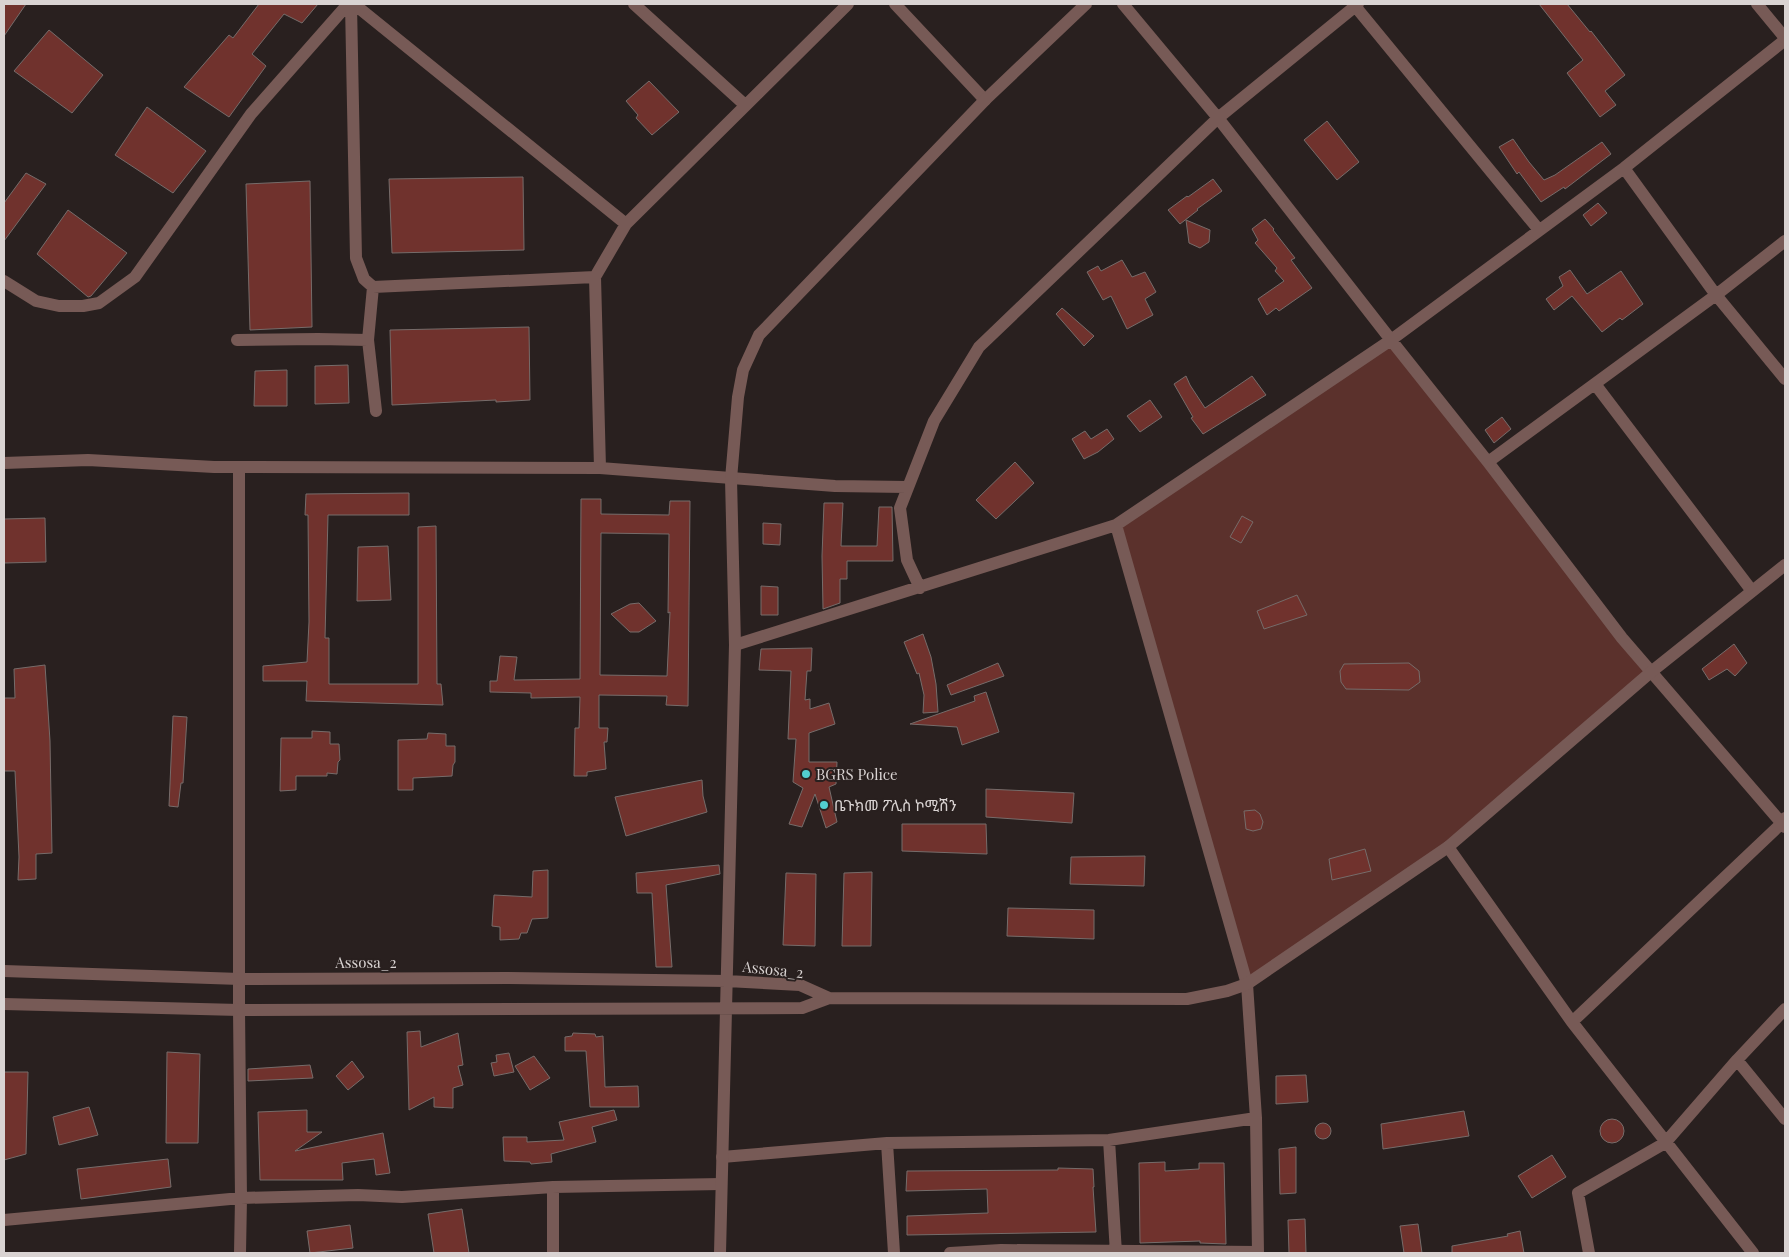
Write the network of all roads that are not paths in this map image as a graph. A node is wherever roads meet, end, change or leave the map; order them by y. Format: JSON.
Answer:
{"nodes":[{"id":1,"x":351,"y":4,"type":"edge"},
{"id":2,"x":634,"y":4,"type":"edge"},
{"id":3,"x":848,"y":4,"type":"edge"},
{"id":4,"x":895,"y":4,"type":"edge"},
{"id":5,"x":1086,"y":4,"type":"edge"},
{"id":6,"x":1123,"y":4,"type":"edge"},
{"id":7,"x":1757,"y":4,"type":"edge"},
{"id":8,"x":1356,"y":5,"type":"edge"},
{"id":9,"x":1785,"y":39,"type":"edge"},
{"id":10,"x":985,"y":100,"type":"junction"},
{"id":11,"x":745,"y":105,"type":"junction"},
{"id":12,"x":1218,"y":118,"type":"junction"},
{"id":13,"x":1624,"y":168,"type":"junction"},
{"id":14,"x":626,"y":224,"type":"junction"},
{"id":15,"x":1539,"y":230,"type":"junction"},
{"id":16,"x":1785,"y":242,"type":"edge"},
{"id":17,"x":595,"y":277,"type":"junction"},
{"id":18,"x":4,"y":281,"type":"edge"},
{"id":19,"x":373,"y":287,"type":"junction"},
{"id":20,"x":1716,"y":295,"type":"junction"},
{"id":21,"x":237,"y":340,"type":"dead end"},
{"id":22,"x":368,"y":340,"type":"junction"},
{"id":23,"x":1390,"y":340,"type":"junction"},
{"id":24,"x":1785,"y":379,"type":"edge"},
{"id":25,"x":1595,"y":384,"type":"junction"},
{"id":26,"x":376,"y":411,"type":"dead end"},
{"id":27,"x":1488,"y":462,"type":"junction"},
{"id":28,"x":4,"y":463,"type":"edge"},
{"id":29,"x":239,"y":467,"type":"junction"},
{"id":30,"x":600,"y":468,"type":"junction"},
{"id":31,"x":731,"y":478,"type":"junction"},
{"id":32,"x":906,"y":488,"type":"junction"},
{"id":33,"x":1116,"y":526,"type":"junction"},
{"id":34,"x":1785,"y":565,"type":"edge"},
{"id":35,"x":920,"y":588,"type":"junction"},
{"id":36,"x":1752,"y":591,"type":"junction"},
{"id":37,"x":736,"y":645,"type":"junction"},
{"id":38,"x":1651,"y":672,"type":"junction"},
{"id":39,"x":1784,"y":823,"type":"edge"},
{"id":40,"x":1448,"y":847,"type":"junction"},
{"id":41,"x":4,"y":971,"type":"edge"},
{"id":42,"x":240,"y":979,"type":"junction"},
{"id":43,"x":727,"y":981,"type":"junction"},
{"id":44,"x":1246,"y":984,"type":"junction"},
{"id":45,"x":829,"y":998,"type":"junction"},
{"id":46,"x":4,"y":1004,"type":"edge"},
{"id":47,"x":727,"y":1009,"type":"junction"},
{"id":48,"x":1785,"y":1009,"type":"edge"},
{"id":49,"x":239,"y":1010,"type":"junction"},
{"id":50,"x":1572,"y":1022,"type":"junction"},
{"id":51,"x":1738,"y":1060,"type":"junction"},
{"id":52,"x":1256,"y":1118,"type":"junction"},
{"id":53,"x":1785,"y":1119,"type":"edge"},
{"id":54,"x":1109,"y":1140,"type":"junction"},
{"id":55,"x":887,"y":1143,"type":"junction"},
{"id":56,"x":1665,"y":1143,"type":"junction"},
{"id":57,"x":722,"y":1157,"type":"junction"},
{"id":58,"x":721,"y":1184,"type":"junction"},
{"id":59,"x":553,"y":1187,"type":"junction"},
{"id":60,"x":242,"y":1198,"type":"junction"},
{"id":61,"x":4,"y":1220,"type":"edge"},
{"id":62,"x":1001,"y":1252,"type":"edge"},
{"id":63,"x":1116,"y":1252,"type":"edge"},
{"id":64,"x":240,"y":1253,"type":"edge"},
{"id":65,"x":553,"y":1253,"type":"edge"},
{"id":66,"x":720,"y":1253,"type":"edge"},
{"id":67,"x":894,"y":1253,"type":"edge"},
{"id":68,"x":950,"y":1253,"type":"edge"},
{"id":69,"x":1258,"y":1253,"type":"edge"},
{"id":70,"x":1589,"y":1253,"type":"edge"},
{"id":71,"x":1753,"y":1253,"type":"edge"}],
"edges":[{"from":1,"to":14,"type":"street"},
{"from":1,"to":18,"type":"street"},
{"from":1,"to":19,"type":"street"},
{"from":2,"to":11,"type":"street"},
{"from":3,"to":11,"type":"street"},
{"from":4,"to":10,"type":"street"},
{"from":5,"to":10,"type":"street"},
{"from":6,"to":12,"type":"street"},
{"from":7,"to":9,"type":"street"},
{"from":8,"to":12,"type":"street"},
{"from":8,"to":15,"type":"street"},
{"from":9,"to":13,"type":"street"},
{"from":10,"to":31,"type":"street"},
{"from":11,"to":14,"type":"street"},
{"from":12,"to":23,"type":"street"},
{"from":12,"to":32,"type":"street"},
{"from":13,"to":15,"type":"street"},
{"from":13,"to":20,"type":"street"},
{"from":14,"to":17,"type":"street"},
{"from":15,"to":23,"type":"street"},
{"from":16,"to":20,"type":"street"},
{"from":17,"to":19,"type":"street"},
{"from":17,"to":30,"type":"street"},
{"from":19,"to":22,"type":"street"},
{"from":20,"to":24,"type":"street"},
{"from":20,"to":25,"type":"street"},
{"from":21,"to":22,"type":"street"},
{"from":22,"to":26,"type":"street"},
{"from":23,"to":27,"type":"street"},
{"from":23,"to":33,"type":"street"},
{"from":25,"to":27,"type":"street"},
{"from":25,"to":36,"type":"street"},
{"from":27,"to":38,"type":"street"},
{"from":28,"to":29,"type":"street"},
{"from":29,"to":30,"type":"street"},
{"from":29,"to":42,"type":"street"},
{"from":30,"to":31,"type":"street"},
{"from":31,"to":32,"type":"street"},
{"from":31,"to":37,"type":"street"},
{"from":32,"to":35,"type":"street"},
{"from":33,"to":35,"type":"street"},
{"from":33,"to":44,"type":"street"},
{"from":34,"to":36,"type":"street"},
{"from":35,"to":37,"type":"street"},
{"from":36,"to":38,"type":"street"},
{"from":37,"to":43,"type":"street"},
{"from":38,"to":39,"type":"street"},
{"from":38,"to":40,"type":"street"},
{"from":39,"to":50,"type":"street"},
{"from":40,"to":44,"type":"street"},
{"from":40,"to":50,"type":"street"},
{"from":41,"to":42,"type":"street","name":"Assosa_2"},
{"from":42,"to":43,"type":"street","name":"Assosa_2"},
{"from":42,"to":49,"type":"street"},
{"from":43,"to":45,"type":"street","name":"Assosa_2"},
{"from":43,"to":47,"type":"street"},
{"from":44,"to":45,"type":"street"},
{"from":44,"to":52,"type":"street"},
{"from":45,"to":47,"type":"street"},
{"from":46,"to":49,"type":"street"},
{"from":47,"to":49,"type":"street"},
{"from":47,"to":57,"type":"street"},
{"from":48,"to":51,"type":"street"},
{"from":49,"to":60,"type":"street"},
{"from":50,"to":56,"type":"street"},
{"from":51,"to":53,"type":"street"},
{"from":51,"to":56,"type":"street"},
{"from":52,"to":54,"type":"street"},
{"from":52,"to":69,"type":"street"},
{"from":54,"to":55,"type":"street"},
{"from":54,"to":63,"type":"street"},
{"from":55,"to":57,"type":"street"},
{"from":55,"to":67,"type":"street"},
{"from":56,"to":70,"type":"street"},
{"from":56,"to":71,"type":"street"},
{"from":57,"to":58,"type":"street"},
{"from":58,"to":59,"type":"street"},
{"from":58,"to":66,"type":"street"},
{"from":59,"to":60,"type":"street"},
{"from":59,"to":65,"type":"street"},
{"from":60,"to":61,"type":"street"},
{"from":60,"to":64,"type":"street"},
{"from":62,"to":63,"type":"street"},
{"from":62,"to":68,"type":"street"},
{"from":63,"to":69,"type":"street"}]}
